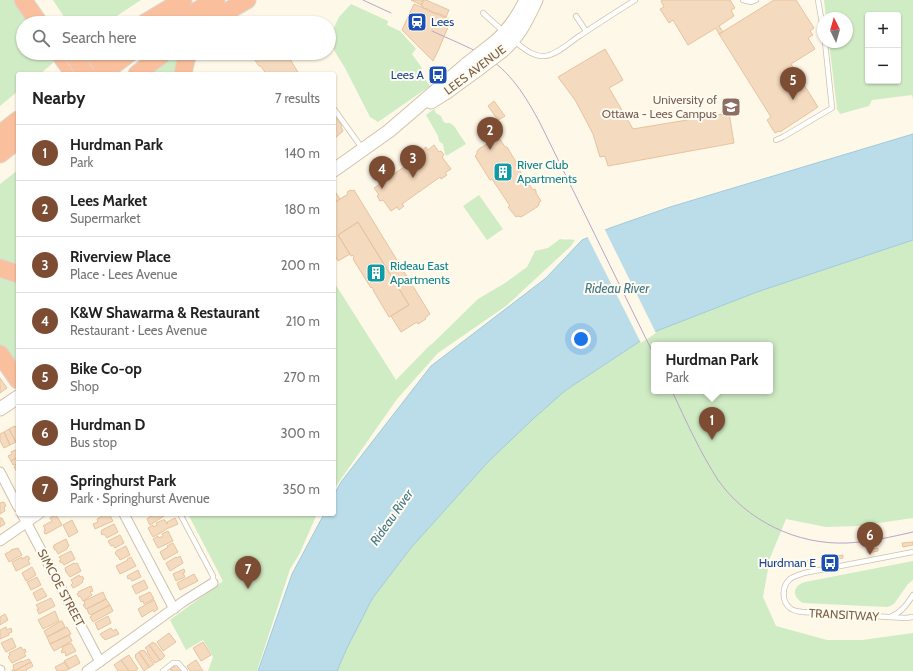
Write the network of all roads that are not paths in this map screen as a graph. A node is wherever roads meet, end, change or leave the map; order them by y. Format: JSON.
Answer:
{"nodes":[{"id":1,"x":23,"y":0,"type":"edge"},
{"id":2,"x":36,"y":0,"type":"edge"},
{"id":3,"x":183,"y":0,"type":"edge"},
{"id":4,"x":216,"y":0,"type":"edge"},
{"id":5,"x":247,"y":0,"type":"edge"},
{"id":6,"x":258,"y":0,"type":"edge"},
{"id":7,"x":526,"y":0,"type":"edge"},
{"id":8,"x":536,"y":0,"type":"edge"},
{"id":9,"x":635,"y":0,"type":"edge"},
{"id":10,"x":743,"y":0,"type":"edge"},
{"id":11,"x":756,"y":0,"type":"edge"},
{"id":12,"x":818,"y":0,"type":"edge"},
{"id":13,"x":820,"y":12,"type":"edge"},
{"id":14,"x":483,"y":13,"type":"dead end"},
{"id":15,"x":34,"y":16,"type":"edge"},
{"id":16,"x":47,"y":16,"type":"edge"},
{"id":17,"x":157,"y":16,"type":"edge"},
{"id":18,"x":187,"y":16,"type":"edge"},
{"id":19,"x":219,"y":16,"type":"edge"},
{"id":20,"x":231,"y":16,"type":"edge"},
{"id":21,"x":576,"y":16,"type":"dead end"},
{"id":22,"x":586,"y":31,"type":"junction"},
{"id":23,"x":509,"y":36,"type":"junction"},
{"id":24,"x":826,"y":48,"type":"edge"},
{"id":25,"x":64,"y":60,"type":"edge"},
{"id":26,"x":77,"y":60,"type":"edge"},
{"id":27,"x":94,"y":60,"type":"edge"},
{"id":28,"x":121,"y":60,"type":"edge"},
{"id":29,"x":155,"y":60,"type":"edge"},
{"id":30,"x":185,"y":60,"type":"edge"},
{"id":31,"x":73,"y":72,"type":"edge"},
{"id":32,"x":78,"y":72,"type":"edge"},
{"id":33,"x":85,"y":72,"type":"edge"},
{"id":34,"x":105,"y":72,"type":"edge"},
{"id":35,"x":140,"y":72,"type":"edge"},
{"id":36,"x":183,"y":72,"type":"edge"},
{"id":37,"x":336,"y":112,"type":"edge"},
{"id":38,"x":16,"y":122,"type":"edge"},
{"id":39,"x":0,"y":134,"type":"edge"},
{"id":40,"x":776,"y":140,"type":"dead end"},
{"id":41,"x":16,"y":142,"type":"edge"},
{"id":42,"x":363,"y":149,"type":"junction"},
{"id":43,"x":0,"y":154,"type":"edge"},
{"id":44,"x":336,"y":169,"type":"edge"},
{"id":45,"x":0,"y":268,"type":"edge"},
{"id":46,"x":16,"y":273,"type":"edge"},
{"id":47,"x":0,"y":354,"type":"edge"},
{"id":48,"x":16,"y":377,"type":"edge"},
{"id":49,"x":16,"y":398,"type":"edge"},
{"id":50,"x":0,"y":410,"type":"edge"},
{"id":51,"x":0,"y":472,"type":"edge"},
{"id":52,"x":16,"y":503,"type":"edge"},
{"id":53,"x":23,"y":516,"type":"edge"},
{"id":54,"x":36,"y":516,"type":"edge"},
{"id":55,"x":125,"y":516,"type":"edge"},
{"id":56,"x":181,"y":516,"type":"edge"},
{"id":57,"x":26,"y":523,"type":"junction"},
{"id":58,"x":0,"y":541,"type":"edge"},
{"id":59,"x":913,"y":552,"type":"edge"},
{"id":60,"x":213,"y":582,"type":"joint"},
{"id":61,"x":913,"y":595,"type":"edge"},
{"id":62,"x":174,"y":609,"type":"junction"},
{"id":63,"x":890,"y":617,"type":"junction"},
{"id":64,"x":913,"y":617,"type":"edge"},
{"id":65,"x":100,"y":662,"type":"junction"},
{"id":66,"x":87,"y":671,"type":"edge"},
{"id":67,"x":163,"y":671,"type":"edge"},
{"id":68,"x":185,"y":671,"type":"edge"}],
"edges":[{"from":1,"to":15,"type":"highway"},
{"from":2,"to":16,"type":"highway"},
{"from":3,"to":17,"type":"highway"},
{"from":4,"to":18,"type":"highway"},
{"from":5,"to":19,"type":"highway"},
{"from":6,"to":20,"type":"highway"},
{"from":7,"to":23,"type":"main road","name":"LEES AVENUE"},
{"from":8,"to":23,"type":"main road","name":"LEES AVENUE"},
{"from":9,"to":22,"type":"lane"},
{"from":10,"to":11,"type":"lane"},
{"from":12,"to":13,"type":"lane"},
{"from":14,"to":23,"type":"lane"},
{"from":21,"to":22,"type":"lane"},
{"from":22,"to":23,"type":"lane"},
{"from":23,"to":42,"type":"main road","name":"LEES AVENUE","bridge":true},
{"from":24,"to":40,"type":"lane"},
{"from":25,"to":31,"type":"highway"},
{"from":26,"to":33,"type":"highway","bridge":true},
{"from":27,"to":32,"type":"highway"},
{"from":28,"to":34,"type":"highway"},
{"from":29,"to":35,"type":"highway"},
{"from":30,"to":36,"type":"highway"},
{"from":37,"to":42,"type":"lane"},
{"from":38,"to":39,"type":"highway"},
{"from":41,"to":43,"type":"highway"},
{"from":42,"to":44,"type":"main road","name":"LEES AVENUE"},
{"from":45,"to":46,"type":"highway"},
{"from":47,"to":48,"type":"highway"},
{"from":49,"to":50,"type":"main road"},
{"from":51,"to":52,"type":"street"},
{"from":53,"to":57,"type":"street","name":"SIMCOE STREET"},
{"from":54,"to":57,"type":"street"},
{"from":55,"to":62,"type":"street"},
{"from":56,"to":60,"type":"lane"},
{"from":57,"to":58,"type":"street"},
{"from":57,"to":65,"type":"street","name":"SIMCOE STREET"},
{"from":59,"to":63,"type":"lane","name":"TRANSITWAY"},
{"from":60,"to":62,"type":"street"},
{"from":61,"to":63,"type":"lane","name":"TRANSITWAY"},
{"from":62,"to":65,"type":"street"},
{"from":63,"to":64,"type":"lane","name":"TRANSITWAY"},
{"from":65,"to":66,"type":"street"},
{"from":67,"to":68,"type":"lane"}]}
